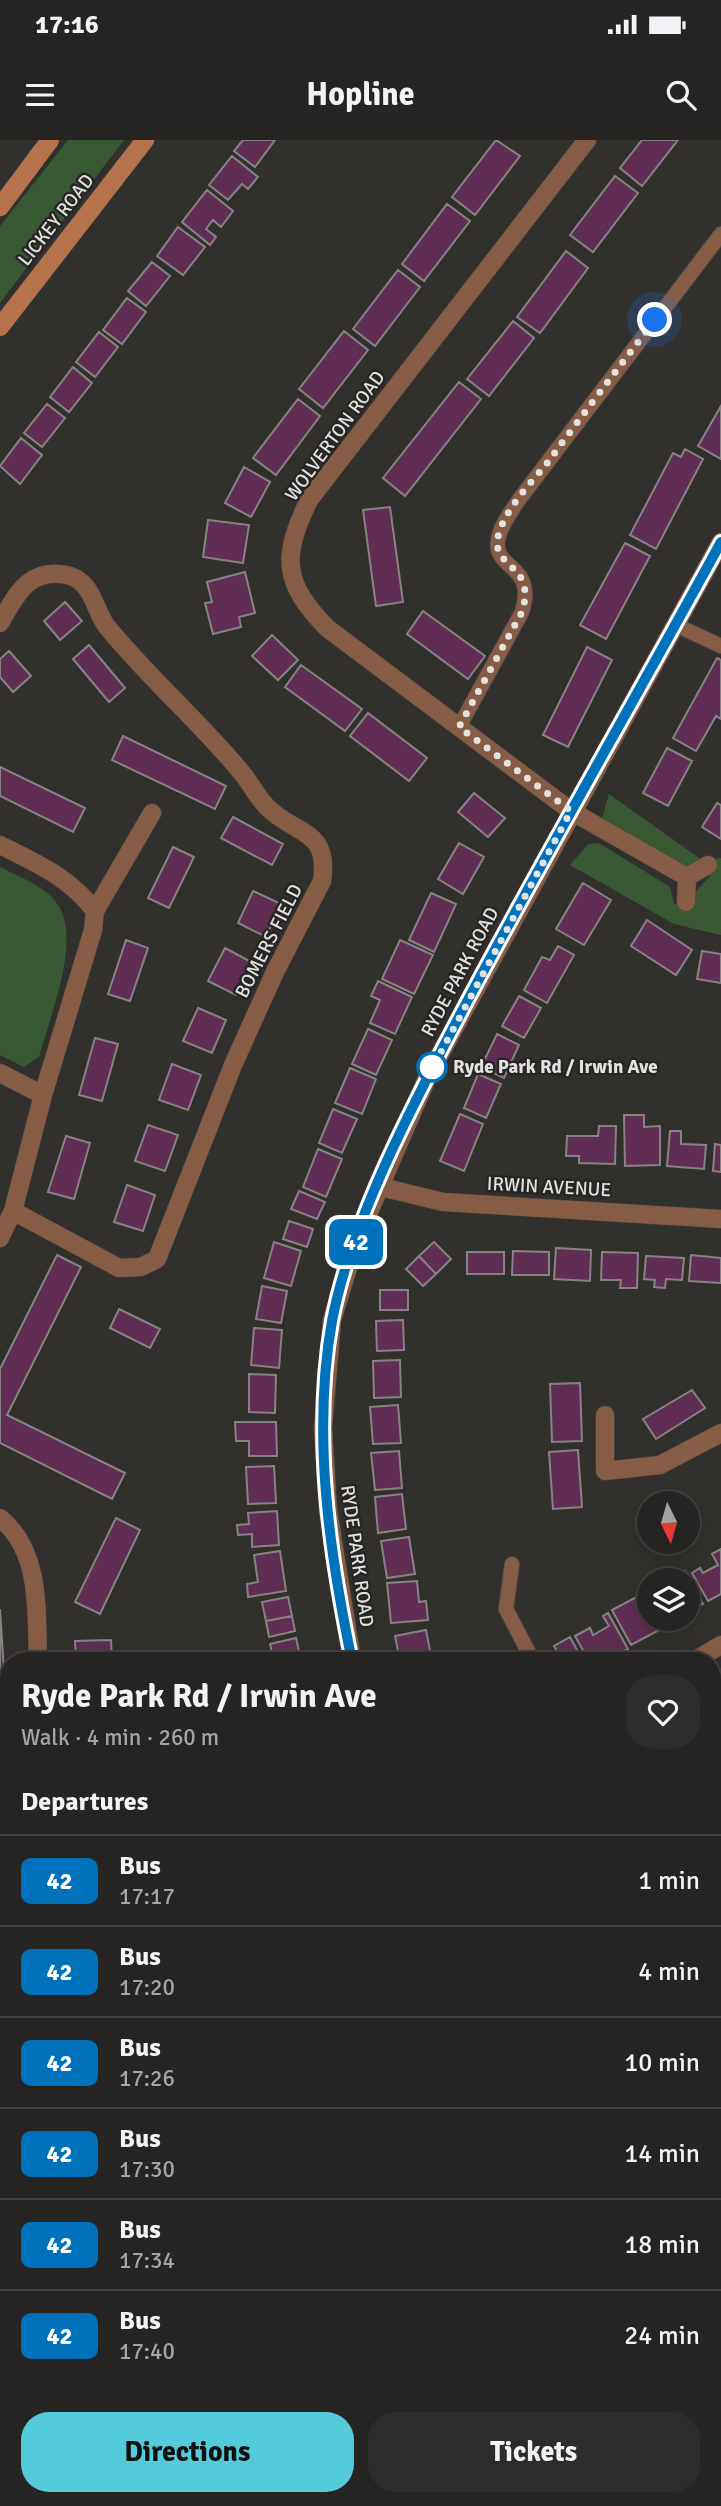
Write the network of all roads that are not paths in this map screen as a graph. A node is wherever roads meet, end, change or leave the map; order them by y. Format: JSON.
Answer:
{"nodes":[{"id":1,"x":50,"y":140,"type":"edge"},
{"id":2,"x":145,"y":140,"type":"edge"},
{"id":3,"x":587,"y":140,"type":"edge"},
{"id":4,"x":0,"y":207,"type":"edge"},
{"id":5,"x":721,"y":234,"type":"edge"},
{"id":6,"x":0,"y":327,"type":"edge"},
{"id":7,"x":721,"y":542,"type":"edge"},
{"id":8,"x":0,"y":623,"type":"edge"},
{"id":9,"x":676,"y":625,"type":"junction"},
{"id":10,"x":721,"y":646,"type":"edge"},
{"id":11,"x":459,"y":727,"type":"junction"},
{"id":12,"x":571,"y":811,"type":"junction"},
{"id":13,"x":152,"y":813,"type":"dead end"},
{"id":14,"x":0,"y":845,"type":"edge"},
{"id":15,"x":708,"y":865,"type":"dead end"},
{"id":16,"x":687,"y":877,"type":"junction"},
{"id":17,"x":686,"y":902,"type":"dead end"},
{"id":18,"x":95,"y":911,"type":"junction"},
{"id":19,"x":0,"y":1073,"type":"edge"},
{"id":20,"x":43,"y":1095,"type":"junction"},
{"id":21,"x":377,"y":1186,"type":"junction"},
{"id":22,"x":13,"y":1211,"type":"junction"},
{"id":23,"x":721,"y":1219,"type":"edge"},
{"id":24,"x":0,"y":1238,"type":"edge"},
{"id":25,"x":605,"y":1415,"type":"dead end"},
{"id":26,"x":721,"y":1433,"type":"edge"},
{"id":27,"x":0,"y":1518,"type":"edge"},
{"id":28,"x":512,"y":1563,"type":"dead end"},
{"id":29,"x":38,"y":1652,"type":"edge"},
{"id":30,"x":351,"y":1652,"type":"edge"},
{"id":31,"x":528,"y":1652,"type":"edge"}],
"edges":[{"from":1,"to":4,"type":"main road"},
{"from":2,"to":6,"type":"main road","name":"LICKEY ROAD"},
{"from":3,"to":11,"type":"street","name":"WOLVERTON ROAD"},
{"from":5,"to":11,"type":"lane"},
{"from":7,"to":9,"type":"street","name":"RYDE PARK ROAD"},
{"from":8,"to":22,"type":"street","name":"BOMERS FIELD"},
{"from":9,"to":10,"type":"lane"},
{"from":9,"to":12,"type":"street","name":"RYDE PARK ROAD"},
{"from":11,"to":12,"type":"street","name":"WOLVERTON ROAD"},
{"from":12,"to":16,"type":"street","name":"WOLVERTON ROAD"},
{"from":12,"to":21,"type":"street","name":"RYDE PARK ROAD"},
{"from":13,"to":18,"type":"street"},
{"from":14,"to":18,"type":"street"},
{"from":15,"to":16,"type":"street"},
{"from":16,"to":17,"type":"street"},
{"from":18,"to":20,"type":"street"},
{"from":19,"to":20,"type":"street"},
{"from":20,"to":22,"type":"street"},
{"from":21,"to":23,"type":"street","name":"IRWIN AVENUE"},
{"from":21,"to":30,"type":"street","name":"RYDE PARK ROAD"},
{"from":22,"to":24,"type":"street"},
{"from":25,"to":26,"type":"street"},
{"from":27,"to":29,"type":"street"},
{"from":28,"to":31,"type":"lane"}]}
